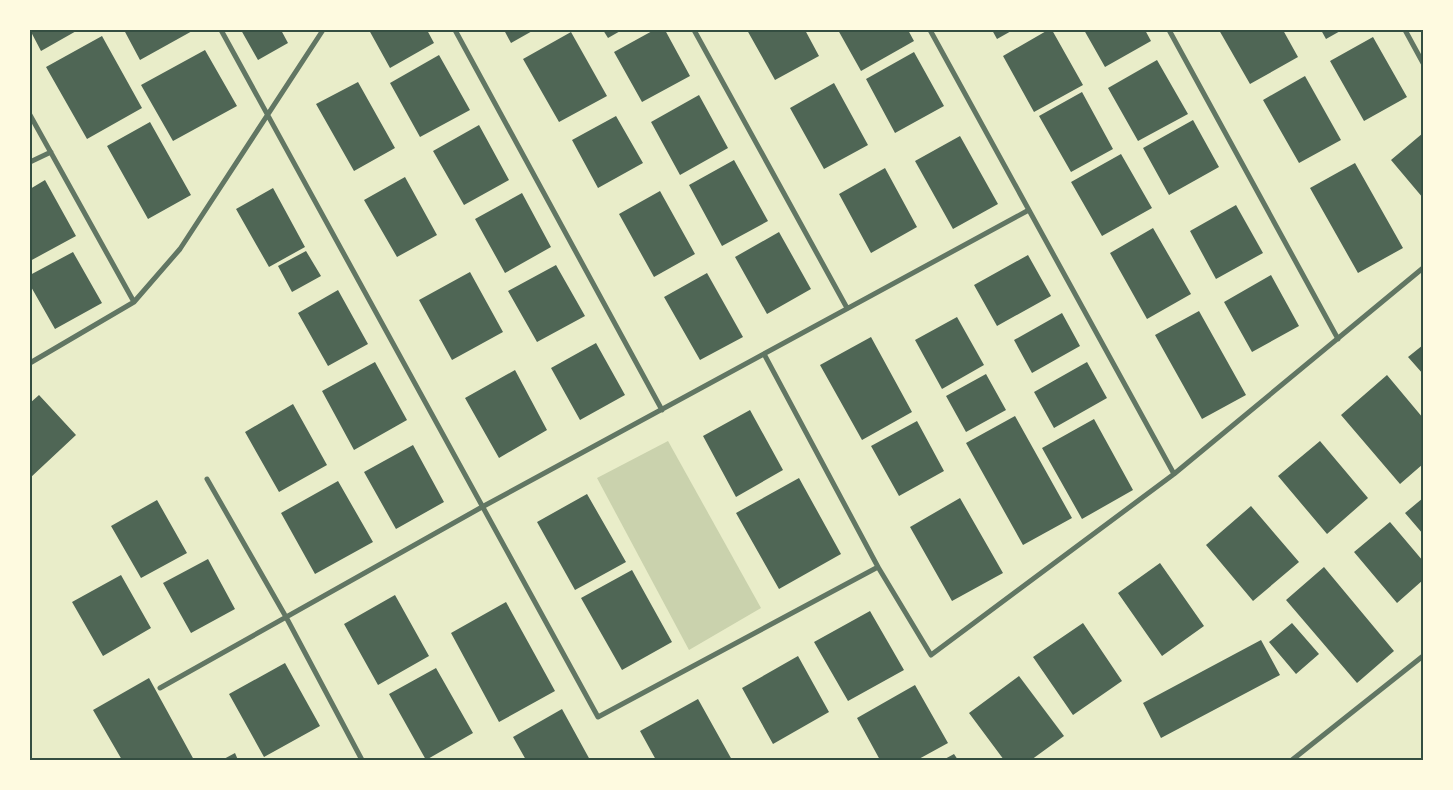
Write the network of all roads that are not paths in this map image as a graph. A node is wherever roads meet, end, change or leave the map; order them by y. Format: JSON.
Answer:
{"nodes":[{"id":1,"x":222,"y":30,"type":"edge"},
{"id":2,"x":323,"y":30,"type":"edge"},
{"id":3,"x":454,"y":30,"type":"edge"},
{"id":4,"x":694,"y":30,"type":"edge"},
{"id":5,"x":930,"y":30,"type":"edge"},
{"id":6,"x":1169,"y":30,"type":"edge"},
{"id":7,"x":1405,"y":30,"type":"edge"},
{"id":8,"x":1423,"y":63,"type":"edge"},
{"id":9,"x":30,"y":115,"type":"edge"},
{"id":10,"x":269,"y":115,"type":"junction"},
{"id":11,"x":51,"y":152,"type":"junction"},
{"id":12,"x":30,"y":162,"type":"edge"},
{"id":13,"x":1027,"y":210,"type":"junction"},
{"id":14,"x":1423,"y":268,"type":"edge"},
{"id":15,"x":134,"y":302,"type":"junction"},
{"id":16,"x":847,"y":308,"type":"junction"},
{"id":17,"x":1338,"y":339,"type":"junction"},
{"id":18,"x":764,"y":354,"type":"junction"},
{"id":19,"x":30,"y":363,"type":"edge"},
{"id":20,"x":662,"y":410,"type":"junction"},
{"id":21,"x":1174,"y":474,"type":"junction"},
{"id":22,"x":207,"y":479,"type":"dead end"},
{"id":23,"x":482,"y":507,"type":"junction"},
{"id":24,"x":878,"y":567,"type":"junction"},
{"id":25,"x":286,"y":617,"type":"junction"},
{"id":26,"x":1423,"y":656,"type":"edge"},
{"id":27,"x":160,"y":688,"type":"dead end"},
{"id":28,"x":362,"y":760,"type":"edge"},
{"id":29,"x":1292,"y":760,"type":"edge"}],
"edges":[{"from":1,"to":10,"type":"street"},
{"from":2,"to":10,"type":"street"},
{"from":3,"to":20,"type":"street"},
{"from":4,"to":16,"type":"street"},
{"from":5,"to":13,"type":"street"},
{"from":6,"to":17,"type":"street"},
{"from":7,"to":8,"type":"street"},
{"from":9,"to":11,"type":"street"},
{"from":10,"to":15,"type":"street"},
{"from":10,"to":23,"type":"street"},
{"from":11,"to":12,"type":"street"},
{"from":11,"to":15,"type":"street"},
{"from":13,"to":16,"type":"street"},
{"from":13,"to":21,"type":"street"},
{"from":14,"to":17,"type":"street"},
{"from":15,"to":19,"type":"street"},
{"from":16,"to":18,"type":"street"},
{"from":17,"to":21,"type":"street"},
{"from":18,"to":20,"type":"street"},
{"from":18,"to":24,"type":"street"},
{"from":20,"to":23,"type":"street"},
{"from":21,"to":24,"type":"street"},
{"from":22,"to":25,"type":"street"},
{"from":23,"to":24,"type":"street"},
{"from":23,"to":25,"type":"street"},
{"from":25,"to":27,"type":"street"},
{"from":25,"to":28,"type":"street"},
{"from":26,"to":29,"type":"street"}]}
